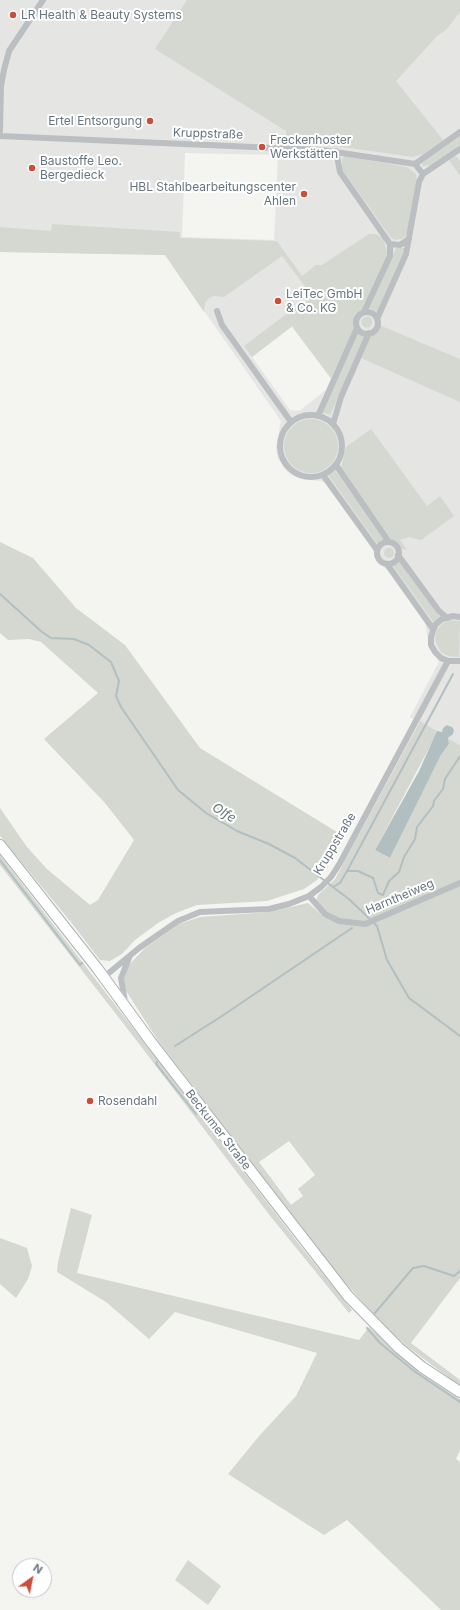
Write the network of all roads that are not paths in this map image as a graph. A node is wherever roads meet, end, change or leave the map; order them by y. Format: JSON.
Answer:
{"nodes":[{"id":1,"x":43,"y":0,"type":"edge"},
{"id":2,"x":0,"y":131,"type":"edge"},
{"id":3,"x":460,"y":132,"type":"edge"},
{"id":4,"x":0,"y":136,"type":"edge"},
{"id":5,"x":460,"y":149,"type":"edge"},
{"id":6,"x":336,"y":151,"type":"junction"},
{"id":7,"x":415,"y":164,"type":"junction"},
{"id":8,"x":422,"y":174,"type":"junction"},
{"id":9,"x":409,"y":239,"type":"junction"},
{"id":10,"x":390,"y":244,"type":"junction"},
{"id":11,"x":217,"y":311,"type":"dead end"},
{"id":12,"x":364,"y":312,"type":"junction"},
{"id":13,"x":377,"y":318,"type":"junction"},
{"id":14,"x":357,"y":328,"type":"junction"},
{"id":15,"x":369,"y":333,"type":"junction"},
{"id":16,"x":318,"y":416,"type":"junction"},
{"id":17,"x":291,"y":422,"type":"junction"},
{"id":18,"x":333,"y":424,"type":"junction"},
{"id":19,"x":336,"y":465,"type":"junction"},
{"id":20,"x":323,"y":475,"type":"junction"},
{"id":21,"x":389,"y":542,"type":"junction"},
{"id":22,"x":377,"y":550,"type":"junction"},
{"id":23,"x":398,"y":555,"type":"junction"},
{"id":24,"x":387,"y":564,"type":"junction"},
{"id":25,"x":446,"y":617,"type":"junction"},
{"id":26,"x":460,"y":617,"type":"edge"},
{"id":27,"x":433,"y":629,"type":"junction"},
{"id":28,"x":445,"y":660,"type":"junction"},
{"id":29,"x":460,"y":661,"type":"edge"},
{"id":30,"x":0,"y":845,"type":"edge"},
{"id":31,"x":460,"y":883,"type":"edge"},
{"id":32,"x":310,"y":896,"type":"junction"},
{"id":33,"x":131,"y":955,"type":"junction"},
{"id":34,"x":104,"y":977,"type":"junction"},
{"id":35,"x":127,"y":1010,"type":"junction"},
{"id":36,"x":460,"y":1392,"type":"edge"}],
"edges":[{"from":1,"to":2,"type":"street"},
{"from":3,"to":7,"type":"street"},
{"from":4,"to":6,"type":"street","name":"Kruppstraße"},
{"from":5,"to":8,"type":"street"},
{"from":6,"to":7,"type":"street","name":"Kruppstraße"},
{"from":6,"to":10,"type":"street"},
{"from":7,"to":8,"type":"street"},
{"from":8,"to":9,"type":"street"},
{"from":9,"to":10,"type":"street"},
{"from":9,"to":13,"type":"street"},
{"from":10,"to":12,"type":"street"},
{"from":11,"to":17,"type":"street"},
{"from":12,"to":13,"type":"street"},
{"from":12,"to":14,"type":"street"},
{"from":13,"to":15,"type":"street"},
{"from":14,"to":15,"type":"street"},
{"from":14,"to":16,"type":"street"},
{"from":15,"to":18,"type":"street"},
{"from":16,"to":17,"type":"street"},
{"from":16,"to":18,"type":"street"},
{"from":17,"to":20,"type":"street"},
{"from":18,"to":19,"type":"street"},
{"from":19,"to":20,"type":"street"},
{"from":19,"to":21,"type":"street"},
{"from":20,"to":22,"type":"street"},
{"from":21,"to":22,"type":"street"},
{"from":21,"to":23,"type":"street"},
{"from":22,"to":24,"type":"street"},
{"from":23,"to":24,"type":"street"},
{"from":23,"to":25,"type":"street"},
{"from":24,"to":27,"type":"street"},
{"from":25,"to":26,"type":"street"},
{"from":25,"to":27,"type":"street"},
{"from":27,"to":28,"type":"street"},
{"from":28,"to":29,"type":"street"},
{"from":28,"to":32,"type":"street","name":"Kruppstraße"},
{"from":30,"to":34,"type":"main road","name":"Beckumer Straße"},
{"from":31,"to":32,"type":"street","name":"Harntheiweg"},
{"from":32,"to":33,"type":"street","name":"Kruppstraße"},
{"from":33,"to":34,"type":"street","name":"Kruppstraße"},
{"from":33,"to":35,"type":"street"},
{"from":34,"to":35,"type":"main road","name":"Beckumer Straße"},
{"from":35,"to":36,"type":"main road","name":"Beckumer Straße"}]}
